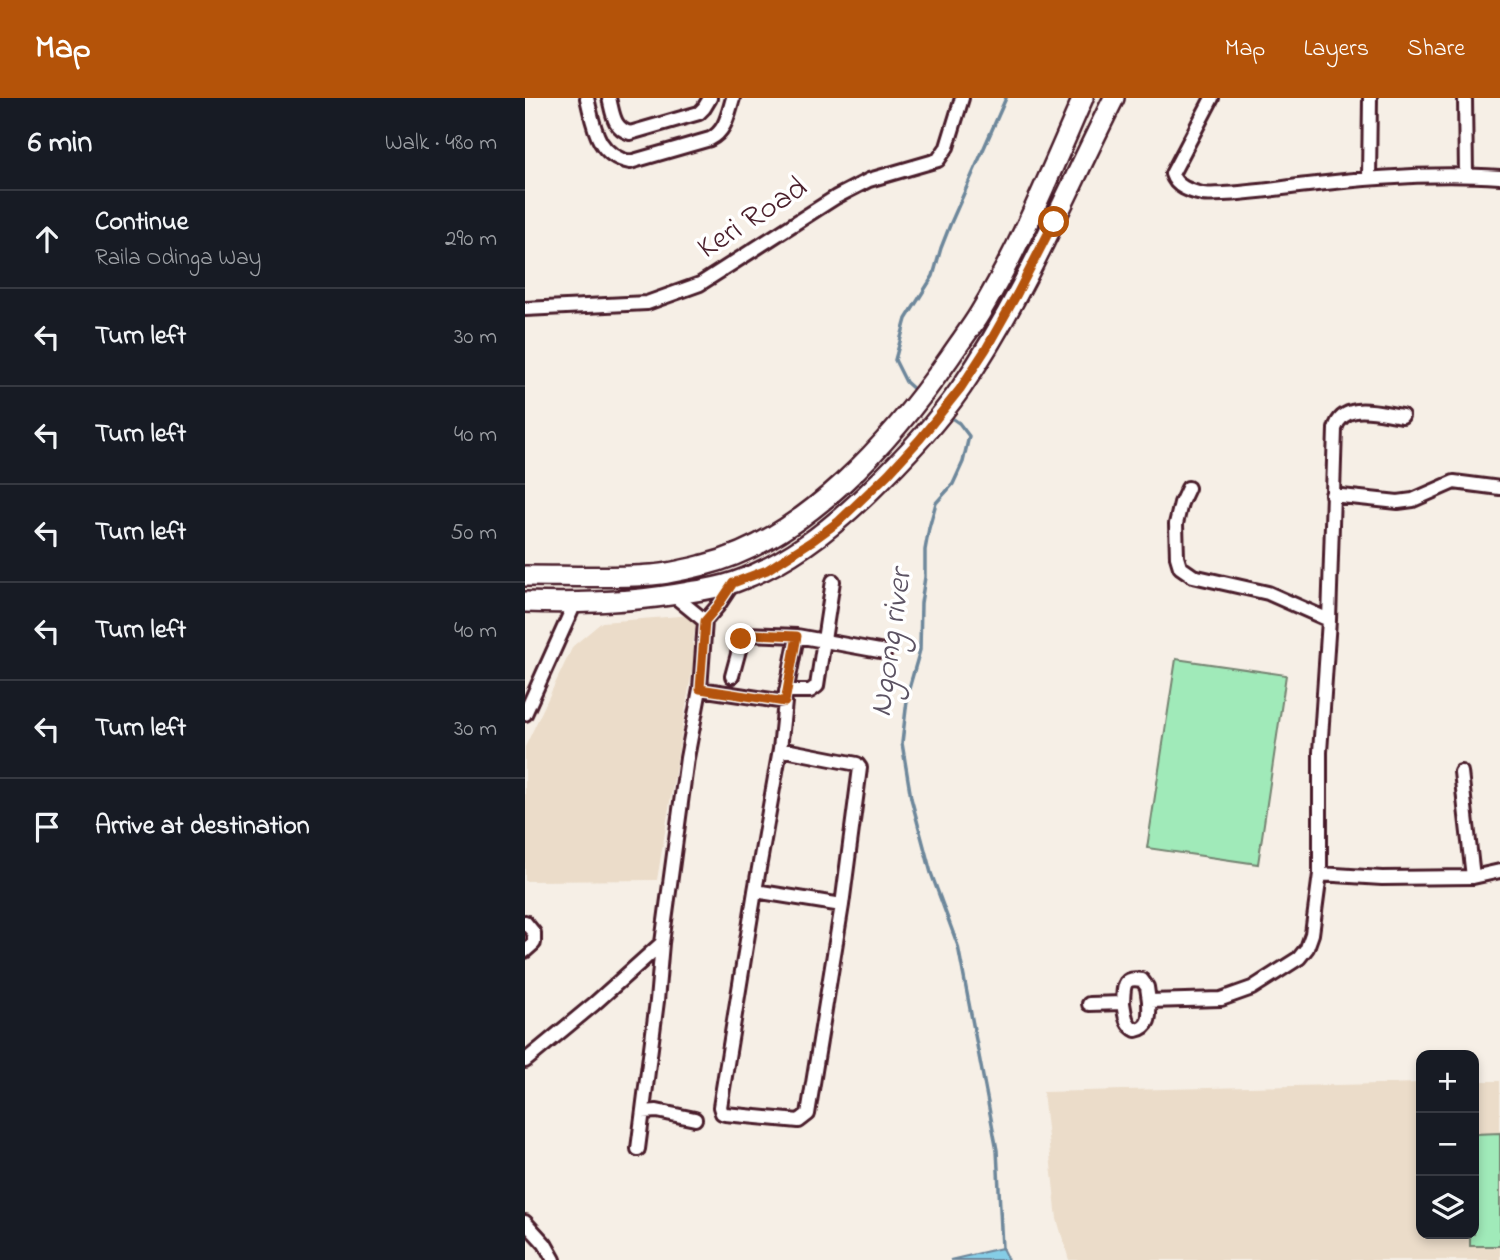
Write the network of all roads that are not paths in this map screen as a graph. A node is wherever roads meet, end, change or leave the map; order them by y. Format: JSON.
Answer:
{"nodes":[{"id":1,"x":587,"y":98,"type":"edge"},
{"id":2,"x":610,"y":98,"type":"edge"},
{"id":3,"x":710,"y":98,"type":"edge"},
{"id":4,"x":733,"y":98,"type":"edge"},
{"id":5,"x":962,"y":98,"type":"edge"},
{"id":6,"x":1083,"y":98,"type":"edge"},
{"id":7,"x":1114,"y":98,"type":"edge"},
{"id":8,"x":1212,"y":98,"type":"edge"},
{"id":9,"x":1370,"y":98,"type":"edge"},
{"id":10,"x":1465,"y":98,"type":"edge"},
{"id":11,"x":1065,"y":140,"type":"junction"},
{"id":12,"x":1088,"y":149,"type":"junction"},
{"id":13,"x":1466,"y":174,"type":"junction"},
{"id":14,"x":1500,"y":177,"type":"edge"},
{"id":15,"x":1369,"y":178,"type":"junction"},
{"id":16,"x":525,"y":309,"type":"edge"},
{"id":17,"x":1402,"y":416,"type":"dead end"},
{"id":18,"x":1188,"y":488,"type":"dead end"},
{"id":19,"x":1500,"y":488,"type":"edge"},
{"id":20,"x":1332,"y":495,"type":"junction"},
{"id":21,"x":525,"y":576,"type":"edge"},
{"id":22,"x":833,"y":581,"type":"dead end"},
{"id":23,"x":733,"y":583,"type":"junction"},
{"id":24,"x":673,"y":595,"type":"junction"},
{"id":25,"x":525,"y":602,"type":"edge"},
{"id":26,"x":575,"y":603,"type":"junction"},
{"id":27,"x":1329,"y":620,"type":"junction"},
{"id":28,"x":705,"y":621,"type":"junction"},
{"id":29,"x":797,"y":636,"type":"junction"},
{"id":30,"x":824,"y":641,"type":"junction"},
{"id":31,"x":885,"y":652,"type":"dead end"},
{"id":32,"x":732,"y":676,"type":"dead end"},
{"id":33,"x":700,"y":689,"type":"junction"},
{"id":34,"x":785,"y":696,"type":"junction"},
{"id":35,"x":525,"y":713,"type":"edge"},
{"id":36,"x":780,"y":749,"type":"junction"},
{"id":37,"x":1461,"y":772,"type":"dead end"},
{"id":38,"x":1500,"y":871,"type":"edge"},
{"id":39,"x":1319,"y":874,"type":"junction"},
{"id":40,"x":1473,"y":877,"type":"junction"},
{"id":41,"x":755,"y":891,"type":"junction"},
{"id":42,"x":842,"y":905,"type":"junction"},
{"id":43,"x":525,"y":922,"type":"edge"},
{"id":44,"x":661,"y":943,"type":"junction"},
{"id":45,"x":525,"y":951,"type":"edge"},
{"id":46,"x":1149,"y":1001,"type":"junction"},
{"id":47,"x":1123,"y":1003,"type":"junction"},
{"id":48,"x":1089,"y":1004,"type":"dead end"},
{"id":49,"x":525,"y":1061,"type":"edge"},
{"id":50,"x":643,"y":1112,"type":"junction"},
{"id":51,"x":695,"y":1119,"type":"dead end"},
{"id":52,"x":638,"y":1149,"type":"dead end"},
{"id":53,"x":525,"y":1222,"type":"edge"},
{"id":54,"x":554,"y":1260,"type":"edge"}],
"edges":[{"from":1,"to":4,"type":"street"},
{"from":2,"to":3,"type":"street"},
{"from":5,"to":16,"type":"street","name":"Keri Road"},
{"from":6,"to":11,"type":"main road"},
{"from":7,"to":12,"type":"main road"},
{"from":8,"to":15,"type":"street"},
{"from":9,"to":15,"type":"street"},
{"from":10,"to":13,"type":"street"},
{"from":11,"to":12,"type":"main road"},
{"from":11,"to":21,"type":"main road"},
{"from":12,"to":23,"type":"main road"},
{"from":13,"to":14,"type":"street"},
{"from":13,"to":15,"type":"street"},
{"from":17,"to":20,"type":"street"},
{"from":18,"to":27,"type":"street"},
{"from":19,"to":20,"type":"street"},
{"from":20,"to":27,"type":"street"},
{"from":22,"to":30,"type":"street"},
{"from":23,"to":24,"type":"main road"},
{"from":23,"to":28,"type":"street"},
{"from":24,"to":26,"type":"main road"},
{"from":24,"to":28,"type":"street"},
{"from":25,"to":26,"type":"main road"},
{"from":26,"to":35,"type":"street"},
{"from":27,"to":39,"type":"street"},
{"from":28,"to":33,"type":"street"},
{"from":29,"to":30,"type":"street"},
{"from":29,"to":32,"type":"street"},
{"from":29,"to":34,"type":"street"},
{"from":30,"to":31,"type":"street"},
{"from":30,"to":34,"type":"street"},
{"from":33,"to":34,"type":"street"},
{"from":33,"to":44,"type":"street"},
{"from":34,"to":36,"type":"street"},
{"from":36,"to":41,"type":"street"},
{"from":36,"to":42,"type":"street"},
{"from":37,"to":40,"type":"street"},
{"from":38,"to":40,"type":"street"},
{"from":39,"to":40,"type":"street"},
{"from":39,"to":46,"type":"street"},
{"from":41,"to":42,"type":"street"},
{"from":41,"to":42,"type":"street"},
{"from":43,"to":45,"type":"street"},
{"from":44,"to":49,"type":"street"},
{"from":44,"to":50,"type":"street"},
{"from":46,"to":47,"type":"street"},
{"from":46,"to":47,"type":"street"},
{"from":47,"to":48,"type":"street"},
{"from":50,"to":51,"type":"street"},
{"from":50,"to":52,"type":"street"},
{"from":53,"to":54,"type":"street"}]}
